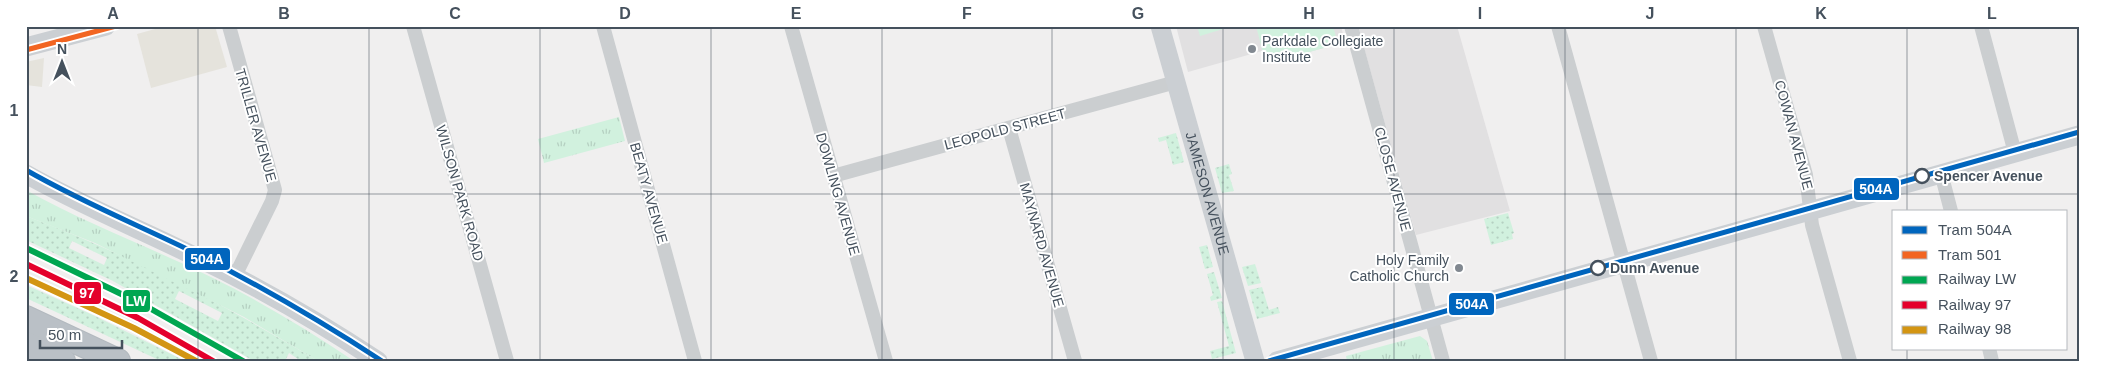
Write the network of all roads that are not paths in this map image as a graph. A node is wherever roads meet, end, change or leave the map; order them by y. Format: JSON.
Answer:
{"nodes":[{"id":1,"x":106,"y":26,"type":"edge"},
{"id":2,"x":229,"y":26,"type":"edge"},
{"id":3,"x":413,"y":26,"type":"edge"},
{"id":4,"x":603,"y":26,"type":"edge"},
{"id":5,"x":791,"y":26,"type":"edge"},
{"id":6,"x":1160,"y":26,"type":"edge"},
{"id":7,"x":1351,"y":26,"type":"edge"},
{"id":8,"x":1558,"y":26,"type":"edge"},
{"id":9,"x":1764,"y":26,"type":"edge"},
{"id":10,"x":1980,"y":26,"type":"edge"},
{"id":11,"x":26,"y":47,"type":"edge"},
{"id":12,"x":1176,"y":82,"type":"junction"},
{"id":13,"x":1009,"y":128,"type":"junction"},
{"id":14,"x":2079,"y":135,"type":"edge"},
{"id":15,"x":2015,"y":153,"type":"junction"},
{"id":16,"x":1941,"y":173,"type":"junction"},
{"id":17,"x":26,"y":174,"type":"edge"},
{"id":18,"x":833,"y":176,"type":"junction"},
{"id":19,"x":1811,"y":209,"type":"junction"},
{"id":20,"x":1951,"y":210,"type":"edge"},
{"id":21,"x":1623,"y":263,"type":"junction"},
{"id":22,"x":235,"y":276,"type":"junction"},
{"id":23,"x":1431,"y":317,"type":"junction"},
{"id":24,"x":26,"y":318,"type":"edge"},
{"id":25,"x":26,"y":344,"type":"edge"},
{"id":26,"x":63,"y":361,"type":"edge"},
{"id":27,"x":118,"y":361,"type":"edge"},
{"id":28,"x":378,"y":361,"type":"edge"},
{"id":29,"x":507,"y":361,"type":"edge"},
{"id":30,"x":696,"y":361,"type":"edge"},
{"id":31,"x":886,"y":361,"type":"edge"},
{"id":32,"x":1075,"y":361,"type":"edge"},
{"id":33,"x":1255,"y":361,"type":"edge"},
{"id":34,"x":1277,"y":361,"type":"edge"},
{"id":35,"x":1443,"y":361,"type":"edge"},
{"id":36,"x":1651,"y":361,"type":"edge"},
{"id":37,"x":1850,"y":361,"type":"edge"}],
"edges":[{"from":1,"to":11,"type":"main road"},
{"from":2,"to":22,"type":"street","name":"TRILLER AVENUE"},
{"from":3,"to":29,"type":"street","name":"WILSON PARK ROAD"},
{"from":4,"to":30,"type":"street","name":"BEATY AVENUE"},
{"from":5,"to":18,"type":"street","name":"DOWLING AVENUE"},
{"from":6,"to":12,"type":"main road","name":"JAMESON AVENUE"},
{"from":7,"to":23,"type":"street","name":"CLOSE AVENUE"},
{"from":8,"to":21,"type":"street"},
{"from":9,"to":19,"type":"street","name":"COWAN AVENUE"},
{"from":10,"to":15,"type":"street"},
{"from":12,"to":13,"type":"street","name":"LEOPOLD STREET"},
{"from":12,"to":33,"type":"main road","name":"JAMESON AVENUE"},
{"from":13,"to":18,"type":"street","name":"LEOPOLD STREET"},
{"from":13,"to":32,"type":"street","name":"MAYNARD AVENUE"},
{"from":14,"to":15,"type":"main road"},
{"from":15,"to":16,"type":"main road"},
{"from":16,"to":19,"type":"main road"},
{"from":16,"to":20,"type":"street"},
{"from":17,"to":22,"type":"main road"},
{"from":18,"to":31,"type":"street","name":"DOWLING AVENUE"},
{"from":19,"to":21,"type":"main road"},
{"from":19,"to":37,"type":"street","name":"COWAN AVENUE"},
{"from":21,"to":23,"type":"main road"},
{"from":21,"to":36,"type":"street"},
{"from":22,"to":28,"type":"main road"},
{"from":23,"to":34,"type":"main road"},
{"from":23,"to":35,"type":"street","name":"CLOSE AVENUE"},
{"from":24,"to":27,"type":"highway"},
{"from":25,"to":26,"type":"highway"}]}
